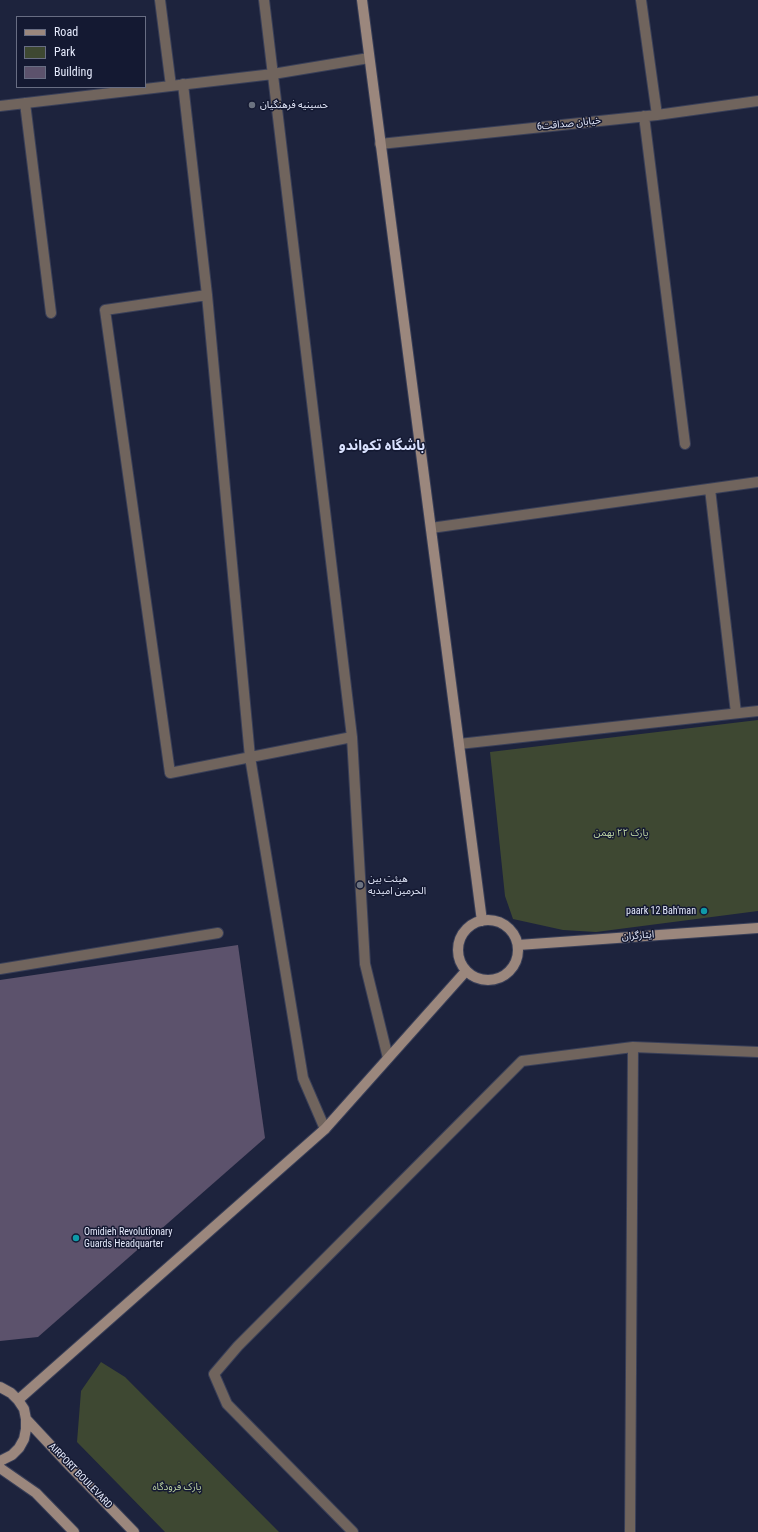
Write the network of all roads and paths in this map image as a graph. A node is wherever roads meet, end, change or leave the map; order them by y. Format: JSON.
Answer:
{"nodes":[{"id":1,"x":160,"y":0,"type":"edge"},
{"id":2,"x":264,"y":0,"type":"edge"},
{"id":3,"x":362,"y":0,"type":"edge"},
{"id":4,"x":641,"y":0,"type":"edge"},
{"id":5,"x":369,"y":58,"type":"junction"},
{"id":6,"x":273,"y":74,"type":"junction"},
{"id":7,"x":183,"y":84,"type":"junction"},
{"id":8,"x":171,"y":86,"type":"junction"},
{"id":9,"x":758,"y":101,"type":"edge"},
{"id":10,"x":25,"y":103,"type":"junction"},
{"id":11,"x":0,"y":106,"type":"edge"},
{"id":12,"x":657,"y":115,"type":"junction"},
{"id":13,"x":644,"y":116,"type":"junction"},
{"id":14,"x":380,"y":144,"type":"junction"},
{"id":15,"x":207,"y":295,"type":"junction"},
{"id":16,"x":51,"y":312,"type":"dead end"},
{"id":17,"x":685,"y":444,"type":"dead end"},
{"id":18,"x":758,"y":482,"type":"edge"},
{"id":19,"x":710,"y":489,"type":"junction"},
{"id":20,"x":431,"y":528,"type":"junction"},
{"id":21,"x":758,"y":711,"type":"edge"},
{"id":22,"x":736,"y":714,"type":"junction"},
{"id":23,"x":352,"y":738,"type":"junction"},
{"id":24,"x":459,"y":744,"type":"junction"},
{"id":25,"x":250,"y":757,"type":"junction"},
{"id":26,"x":482,"y":921,"type":"junction"},
{"id":27,"x":758,"y":928,"type":"edge"},
{"id":28,"x":218,"y":933,"type":"dead end"},
{"id":29,"x":518,"y":945,"type":"junction"},
{"id":30,"x":0,"y":969,"type":"edge"},
{"id":31,"x":466,"y":971,"type":"junction"},
{"id":32,"x":633,"y":1047,"type":"junction"},
{"id":33,"x":758,"y":1052,"type":"edge"},
{"id":34,"x":388,"y":1058,"type":"junction"},
{"id":35,"x":325,"y":1129,"type":"junction"},
{"id":36,"x":0,"y":1387,"type":"edge"},
{"id":37,"x":18,"y":1400,"type":"junction"},
{"id":38,"x":26,"y":1418,"type":"junction"},
{"id":39,"x":0,"y":1461,"type":"edge"},
{"id":40,"x":0,"y":1468,"type":"edge"},
{"id":41,"x":74,"y":1532,"type":"edge"},
{"id":42,"x":134,"y":1532,"type":"edge"},
{"id":43,"x":353,"y":1532,"type":"edge"},
{"id":44,"x":630,"y":1532,"type":"edge"}],
"edges":[{"from":1,"to":8,"type":"street"},
{"from":2,"to":6,"type":"street"},
{"from":3,"to":5,"type":"street"},
{"from":4,"to":12,"type":"street"},
{"from":5,"to":6,"type":"street"},
{"from":5,"to":14,"type":"street"},
{"from":6,"to":7,"type":"street"},
{"from":6,"to":23,"type":"street"},
{"from":7,"to":8,"type":"street"},
{"from":7,"to":15,"type":"street"},
{"from":8,"to":10,"type":"street"},
{"from":9,"to":12,"type":"street","name":"خیابان صداقت6"},
{"from":10,"to":11,"type":"street"},
{"from":10,"to":16,"type":"street"},
{"from":12,"to":13,"type":"street","name":"خیابان صداقت6"},
{"from":13,"to":14,"type":"street","name":"خیابان صداقت6"},
{"from":13,"to":17,"type":"street"},
{"from":14,"to":20,"type":"street"},
{"from":15,"to":25,"type":"street"},
{"from":15,"to":25,"type":"street"},
{"from":18,"to":19,"type":"street"},
{"from":19,"to":20,"type":"street"},
{"from":19,"to":22,"type":"street"},
{"from":20,"to":24,"type":"street"},
{"from":21,"to":22,"type":"street"},
{"from":22,"to":24,"type":"street"},
{"from":23,"to":25,"type":"street"},
{"from":23,"to":34,"type":"street"},
{"from":24,"to":26,"type":"street"},
{"from":25,"to":35,"type":"street"},
{"from":26,"to":29,"type":"street"},
{"from":26,"to":31,"type":"street"},
{"from":27,"to":29,"type":"street","name":"ایثارگران"},
{"from":28,"to":30,"type":"street"},
{"from":29,"to":31,"type":"street"},
{"from":31,"to":34,"type":"street"},
{"from":32,"to":33,"type":"street"},
{"from":32,"to":43,"type":"street"},
{"from":32,"to":44,"type":"street"},
{"from":34,"to":35,"type":"street"},
{"from":35,"to":37,"type":"street"},
{"from":36,"to":37,"type":"street"},
{"from":37,"to":38,"type":"street"},
{"from":38,"to":39,"type":"street"},
{"from":38,"to":42,"type":"street","name":"AIRPORT BOULEVARD"},
{"from":40,"to":41,"type":"street"}]}
